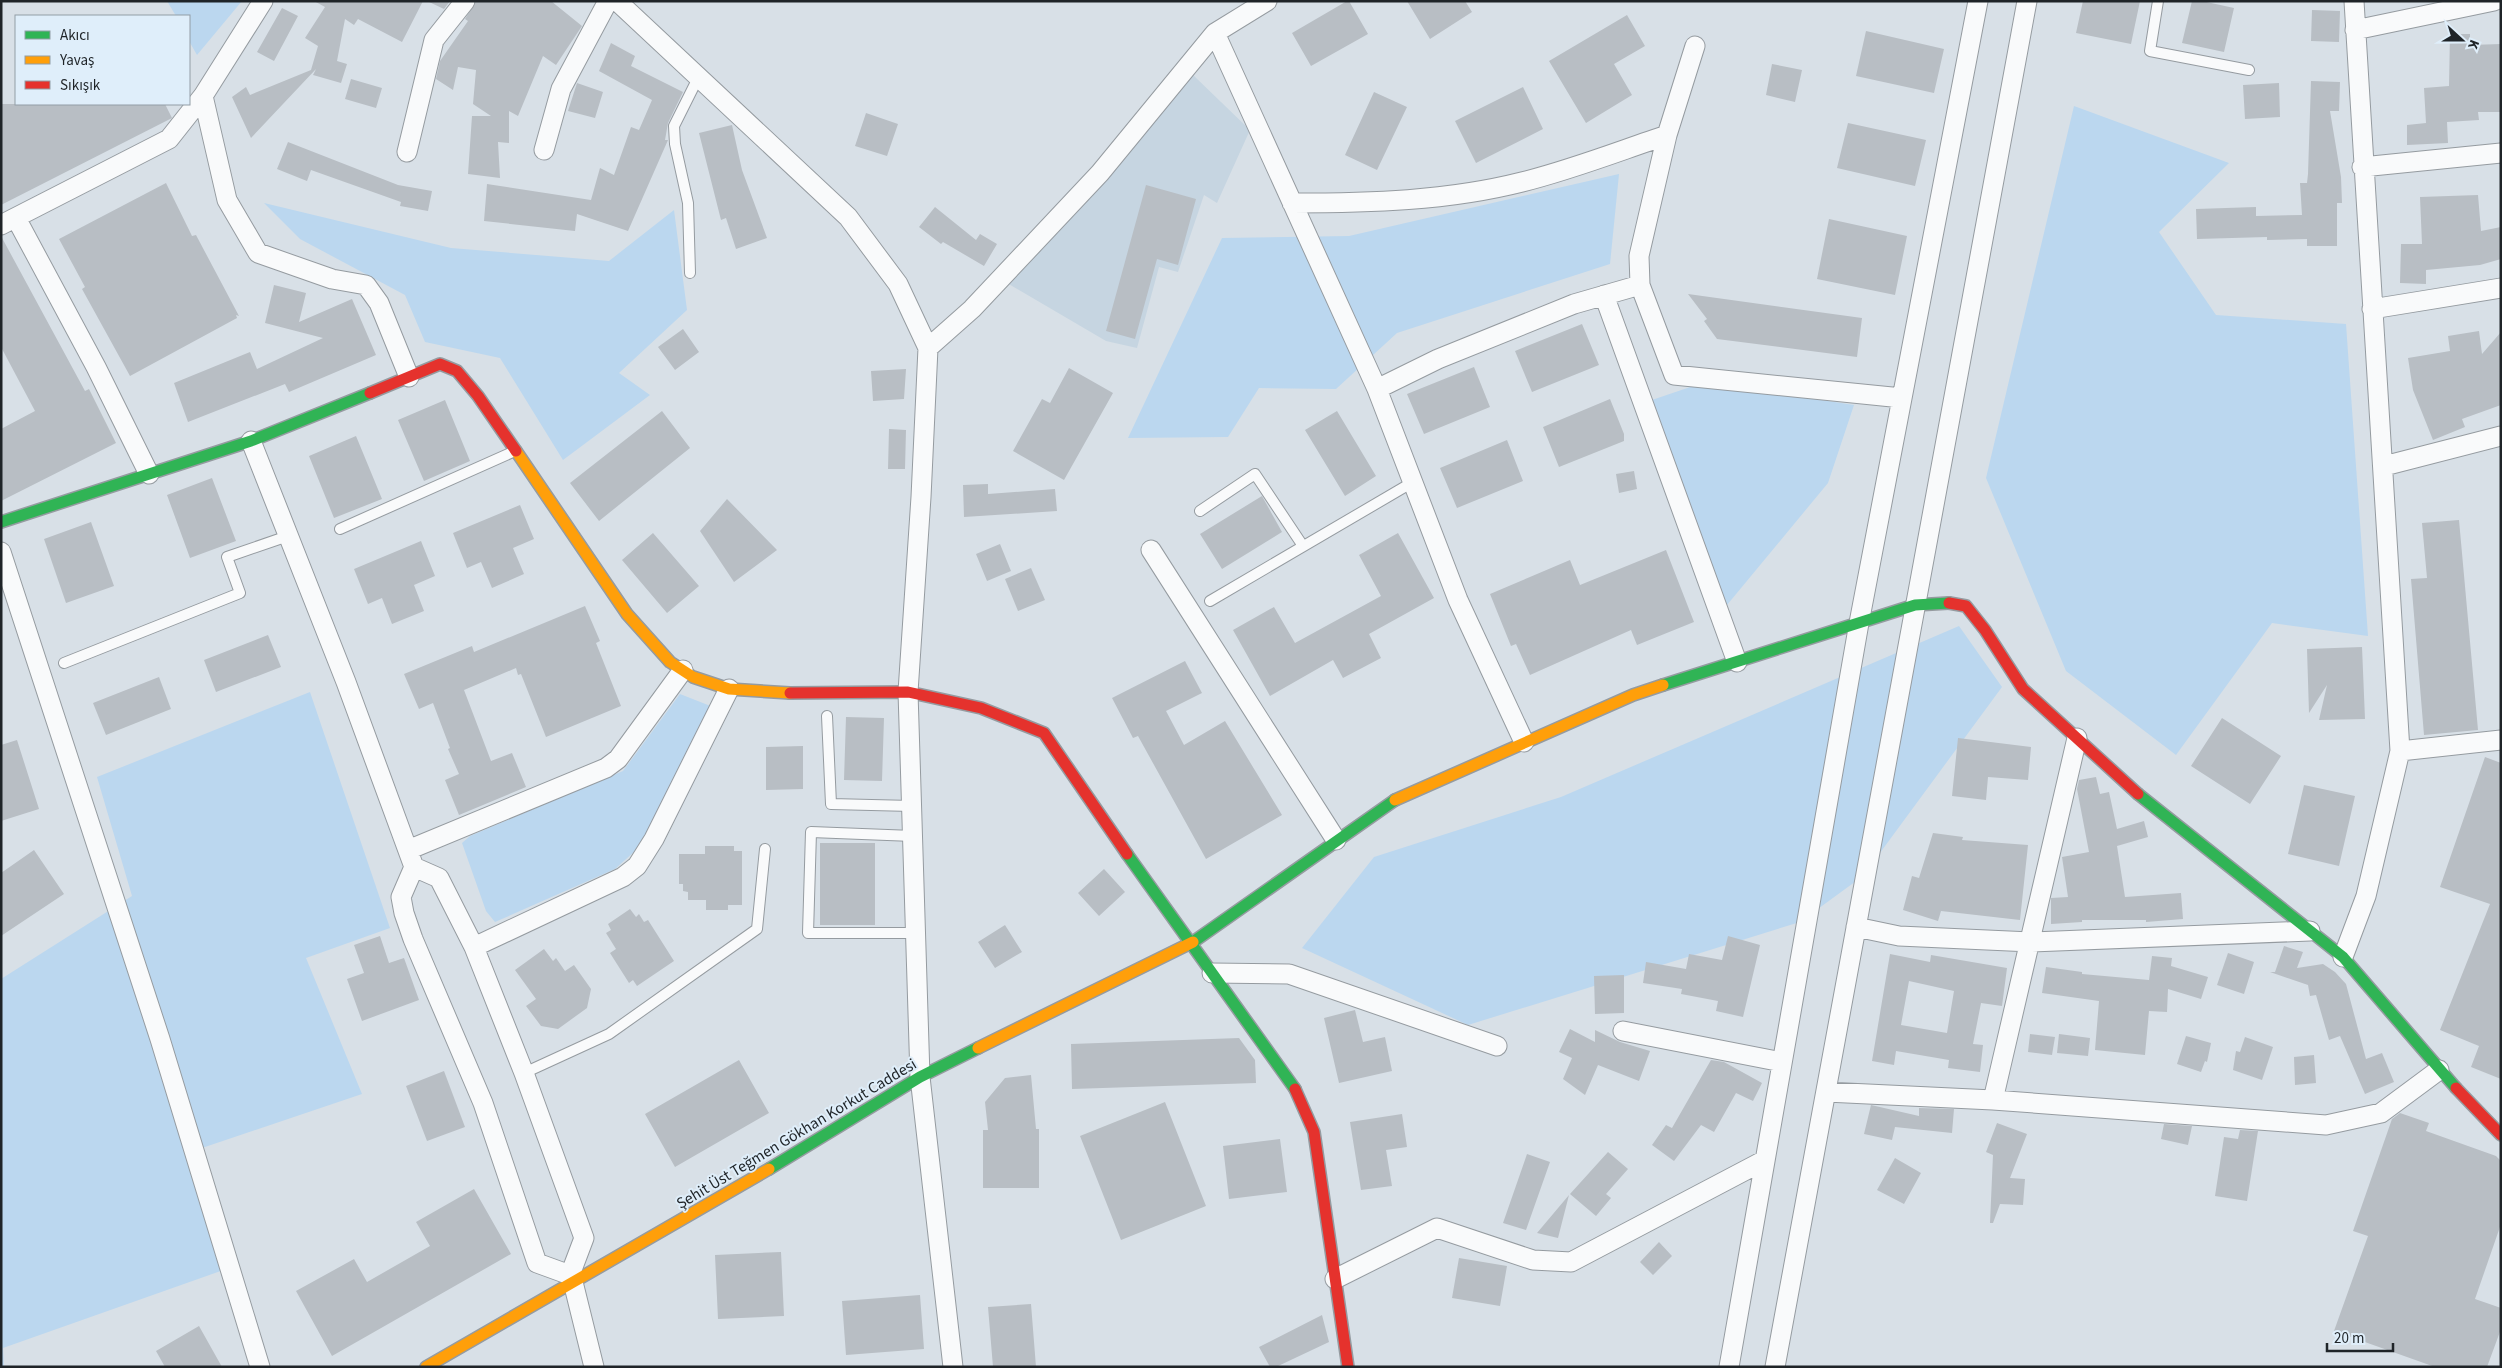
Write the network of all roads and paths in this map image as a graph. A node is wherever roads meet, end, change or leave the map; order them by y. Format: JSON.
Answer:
{"nodes":[{"id":1,"x":263,"y":1,"type":"edge"},
{"id":2,"x":465,"y":1,"type":"edge"},
{"id":3,"x":608,"y":1,"type":"edge"},
{"id":4,"x":618,"y":1,"type":"edge"},
{"id":5,"x":1267,"y":1,"type":"edge"},
{"id":6,"x":1978,"y":1,"type":"edge"},
{"id":7,"x":2027,"y":1,"type":"edge"},
{"id":8,"x":2158,"y":1,"type":"edge"},
{"id":9,"x":2354,"y":1,"type":"edge"},
{"id":10,"x":2494,"y":1,"type":"edge"},
{"id":11,"x":2354,"y":30,"type":"junction"},
{"id":12,"x":1215,"y":33,"type":"junction"},
{"id":13,"x":1695,"y":46,"type":"dead end"},
{"id":14,"x":2249,"y":70,"type":"dead end"},
{"id":15,"x":698,"y":78,"type":"junction"},
{"id":16,"x":203,"y":96,"type":"junction"},
{"id":17,"x":1667,"y":135,"type":"junction"},
{"id":18,"x":544,"y":150,"type":"dead end"},
{"id":19,"x":407,"y":152,"type":"dead end"},
{"id":20,"x":2501,"y":153,"type":"edge"},
{"id":21,"x":2362,"y":167,"type":"junction"},
{"id":22,"x":1292,"y":203,"type":"junction"},
{"id":23,"x":9,"y":222,"type":"edge"},
{"id":24,"x":690,"y":273,"type":"dead end"},
{"id":25,"x":1640,"y":285,"type":"junction"},
{"id":26,"x":2501,"y":288,"type":"edge"},
{"id":27,"x":1604,"y":295,"type":"junction"},
{"id":28,"x":2372,"y":309,"type":"junction"},
{"id":29,"x":928,"y":348,"type":"junction"},
{"id":30,"x":409,"y":377,"type":"junction"},
{"id":31,"x":1377,"y":389,"type":"junction"},
{"id":32,"x":1902,"y":398,"type":"junction"},
{"id":33,"x":2501,"y":436,"type":"edge"},
{"id":34,"x":251,"y":441,"type":"junction"},
{"id":35,"x":515,"y":451,"type":"junction"},
{"id":36,"x":2384,"y":466,"type":"junction"},
{"id":37,"x":149,"y":474,"type":"junction"},
{"id":38,"x":1413,"y":482,"type":"junction"},
{"id":39,"x":1200,"y":511,"type":"dead end"},
{"id":40,"x":1,"y":522,"type":"edge"},
{"id":41,"x":340,"y":529,"type":"dead end"},
{"id":42,"x":288,"y":536,"type":"junction"},
{"id":43,"x":1303,"y":546,"type":"junction"},
{"id":44,"x":1151,"y":550,"type":"dead end"},
{"id":45,"x":1,"y":552,"type":"edge"},
{"id":46,"x":1210,"y":601,"type":"dead end"},
{"id":47,"x":1915,"y":605,"type":"junction"},
{"id":48,"x":1859,"y":623,"type":"junction"},
{"id":49,"x":1737,"y":662,"type":"junction"},
{"id":50,"x":64,"y":663,"type":"dead end"},
{"id":51,"x":683,"y":670,"type":"junction"},
{"id":52,"x":729,"y":689,"type":"junction"},
{"id":53,"x":908,"y":692,"type":"junction"},
{"id":54,"x":827,"y":716,"type":"dead end"},
{"id":55,"x":2077,"y":738,"type":"junction"},
{"id":56,"x":2501,"y":740,"type":"edge"},
{"id":57,"x":1524,"y":742,"type":"junction"},
{"id":58,"x":2400,"y":751,"type":"junction"},
{"id":59,"x":912,"y":806,"type":"junction"},
{"id":60,"x":913,"y":836,"type":"junction"},
{"id":61,"x":1336,"y":840,"type":"junction"},
{"id":62,"x":765,"y":849,"type":"dead end"},
{"id":63,"x":411,"y":859,"type":"junction"},
{"id":64,"x":1856,"y":927,"type":"junction"},
{"id":65,"x":2310,"y":930,"type":"junction"},
{"id":66,"x":916,"y":933,"type":"junction"},
{"id":67,"x":2030,"y":942,"type":"junction"},
{"id":68,"x":1191,"y":943,"type":"junction"},
{"id":69,"x":474,"y":947,"type":"junction"},
{"id":70,"x":2343,"y":957,"type":"junction"},
{"id":71,"x":1212,"y":973,"type":"junction"},
{"id":72,"x":1623,"y":1031,"type":"dead end"},
{"id":73,"x":1497,"y":1046,"type":"dead end"},
{"id":74,"x":1782,"y":1062,"type":"junction"},
{"id":75,"x":2439,"y":1070,"type":"junction"},
{"id":76,"x":524,"y":1073,"type":"junction"},
{"id":77,"x":920,"y":1077,"type":"junction"},
{"id":78,"x":1826,"y":1092,"type":"junction"},
{"id":79,"x":1993,"y":1100,"type":"junction"},
{"id":80,"x":2501,"y":1135,"type":"edge"},
{"id":81,"x":1765,"y":1160,"type":"junction"},
{"id":82,"x":572,"y":1279,"type":"junction"},
{"id":83,"x":1335,"y":1279,"type":"junction"},
{"id":84,"x":260,"y":1367,"type":"edge"},
{"id":85,"x":426,"y":1367,"type":"edge"},
{"id":86,"x":594,"y":1367,"type":"edge"},
{"id":87,"x":953,"y":1367,"type":"edge"},
{"id":88,"x":1348,"y":1367,"type":"edge"},
{"id":89,"x":1729,"y":1367,"type":"edge"},
{"id":90,"x":1775,"y":1367,"type":"edge"}],
"edges":[{"from":1,"to":16,"type":"street"},
{"from":2,"to":19,"type":"street"},
{"from":3,"to":18,"type":"street"},
{"from":4,"to":15,"type":"street"},
{"from":5,"to":12,"type":"street"},
{"from":6,"to":32,"type":"street"},
{"from":7,"to":47,"type":"street"},
{"from":8,"to":14,"type":"lane"},
{"from":9,"to":11,"type":"street"},
{"from":10,"to":11,"type":"street"},
{"from":11,"to":21,"type":"street"},
{"from":12,"to":22,"type":"street"},
{"from":12,"to":29,"type":"street"},
{"from":13,"to":17,"type":"street"},
{"from":15,"to":24,"type":"lane"},
{"from":15,"to":29,"type":"street"},
{"from":16,"to":23,"type":"street"},
{"from":16,"to":30,"type":"street"},
{"from":17,"to":22,"type":"street"},
{"from":17,"to":25,"type":"street"},
{"from":20,"to":21,"type":"street"},
{"from":21,"to":28,"type":"street"},
{"from":22,"to":31,"type":"street"},
{"from":23,"to":37,"type":"street"},
{"from":25,"to":27,"type":"street"},
{"from":25,"to":32,"type":"street"},
{"from":26,"to":28,"type":"street"},
{"from":27,"to":31,"type":"street"},
{"from":27,"to":49,"type":"street"},
{"from":28,"to":36,"type":"street"},
{"from":29,"to":53,"type":"street"},
{"from":30,"to":34,"type":"street"},
{"from":30,"to":35,"type":"street"},
{"from":31,"to":38,"type":"street"},
{"from":32,"to":48,"type":"street"},
{"from":33,"to":36,"type":"street"},
{"from":34,"to":37,"type":"street"},
{"from":34,"to":42,"type":"street"},
{"from":35,"to":41,"type":"lane"},
{"from":35,"to":51,"type":"street"},
{"from":36,"to":58,"type":"street"},
{"from":37,"to":40,"type":"street"},
{"from":38,"to":43,"type":"lane"},
{"from":38,"to":57,"type":"street"},
{"from":39,"to":43,"type":"lane"},
{"from":42,"to":50,"type":"lane"},
{"from":42,"to":63,"type":"street"},
{"from":43,"to":46,"type":"lane"},
{"from":44,"to":61,"type":"street"},
{"from":45,"to":84,"type":"street"},
{"from":47,"to":48,"type":"street","name":"Şehit Üst Teğmen Gökhan Korkut Caddesi"},
{"from":47,"to":55,"type":"street","name":"Şehit Üst Teğmen Gökhan Korkut Caddesi"},
{"from":47,"to":64,"type":"street"},
{"from":48,"to":49,"type":"street","name":"Şehit Üst Teğmen Gökhan Korkut Caddesi"},
{"from":48,"to":74,"type":"street"},
{"from":49,"to":57,"type":"street","name":"Şehit Üst Teğmen Gökhan Korkut Caddesi"},
{"from":51,"to":52,"type":"street"},
{"from":51,"to":63,"type":"street"},
{"from":52,"to":53,"type":"street"},
{"from":52,"to":69,"type":"street"},
{"from":53,"to":59,"type":"street"},
{"from":53,"to":68,"type":"street"},
{"from":54,"to":59,"type":"lane"},
{"from":55,"to":65,"type":"street"},
{"from":55,"to":67,"type":"street"},
{"from":56,"to":58,"type":"street"},
{"from":57,"to":61,"type":"street","name":"Şehit Üst Teğmen Gökhan Korkut Caddesi"},
{"from":58,"to":70,"type":"street"},
{"from":59,"to":60,"type":"street"},
{"from":60,"to":66,"type":"street"},
{"from":60,"to":66,"type":"lane"},
{"from":61,"to":68,"type":"street","name":"Şehit Üst Teğmen Gökhan Korkut Caddesi"},
{"from":62,"to":76,"type":"lane"},
{"from":63,"to":69,"type":"street"},
{"from":63,"to":82,"type":"street"},
{"from":64,"to":67,"type":"street"},
{"from":64,"to":78,"type":"street"},
{"from":65,"to":67,"type":"street"},
{"from":65,"to":70,"type":"street"},
{"from":66,"to":77,"type":"street"},
{"from":67,"to":79,"type":"street"},
{"from":68,"to":71,"type":"street"},
{"from":68,"to":77,"type":"street","name":"Şehit Üst Teğmen Gökhan Korkut Caddesi"},
{"from":69,"to":76,"type":"street"},
{"from":70,"to":75,"type":"street"},
{"from":71,"to":73,"type":"street"},
{"from":71,"to":83,"type":"street"},
{"from":72,"to":74,"type":"street"},
{"from":74,"to":81,"type":"street"},
{"from":75,"to":79,"type":"street"},
{"from":75,"to":80,"type":"street"},
{"from":76,"to":82,"type":"street"},
{"from":77,"to":82,"type":"street","name":"Şehit Üst Teğmen Gökhan Korkut Caddesi"},
{"from":77,"to":87,"type":"street"},
{"from":78,"to":79,"type":"street"},
{"from":78,"to":90,"type":"street"},
{"from":81,"to":83,"type":"street"},
{"from":81,"to":89,"type":"street"},
{"from":82,"to":85,"type":"street","name":"Şehit Üst Teğmen Gökhan Korkut Caddesi"},
{"from":82,"to":86,"type":"street"},
{"from":83,"to":88,"type":"street"}]}
